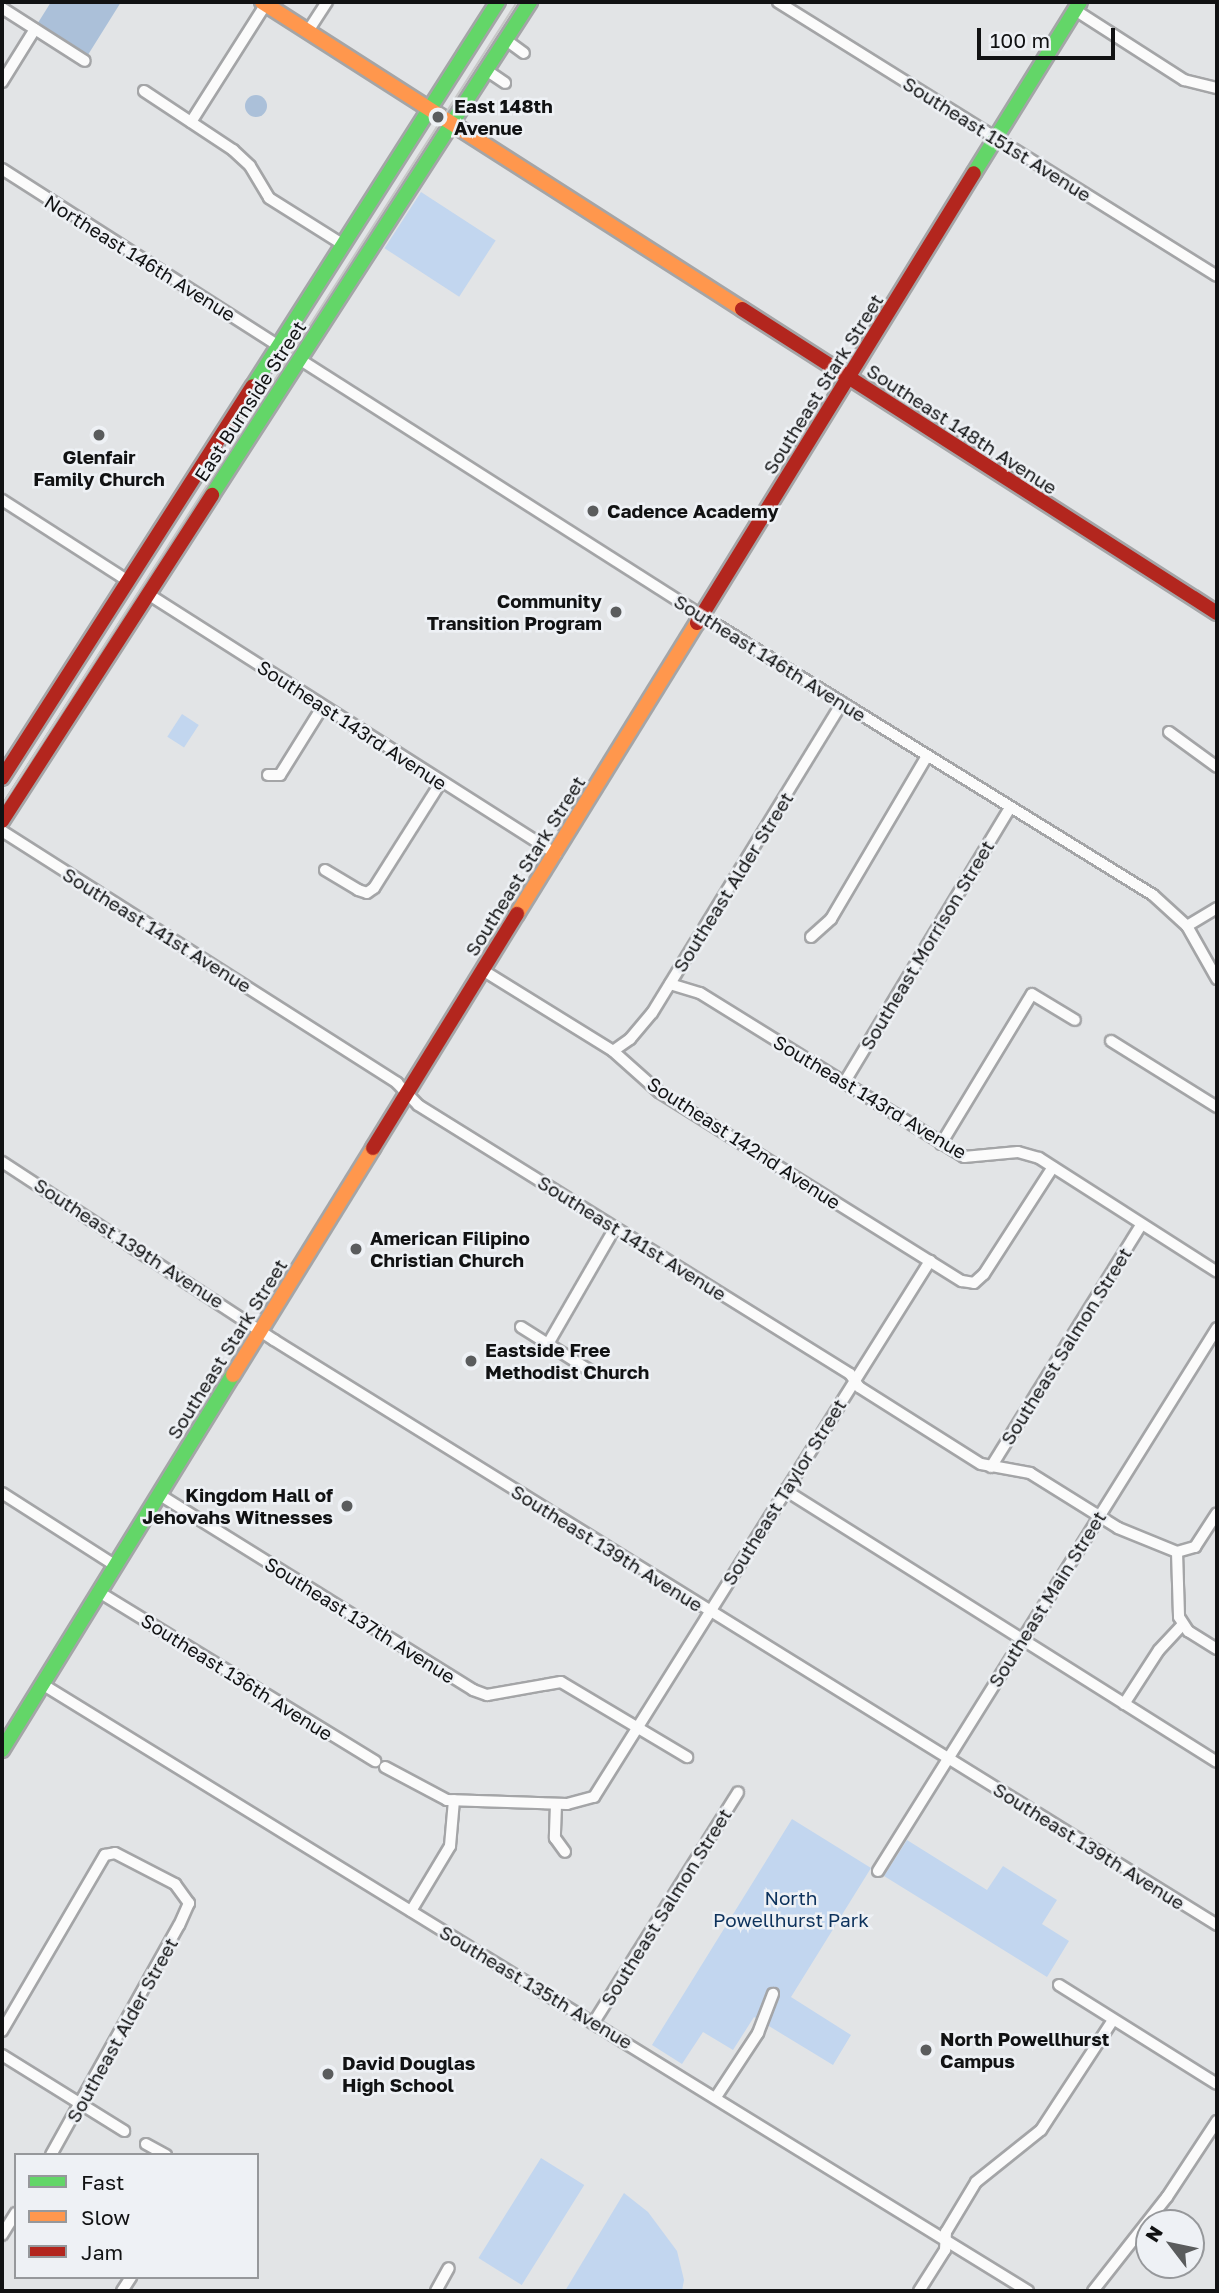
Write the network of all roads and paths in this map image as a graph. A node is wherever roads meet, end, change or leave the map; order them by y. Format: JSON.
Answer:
{"nodes":[{"id":1,"x":327,"y":2,"type":"edge"},
{"id":2,"x":498,"y":2,"type":"edge"},
{"id":3,"x":530,"y":2,"type":"edge"},
{"id":4,"x":778,"y":2,"type":"edge"},
{"id":5,"x":264,"y":3,"type":"edge"},
{"id":6,"x":1078,"y":6,"type":"edge"},
{"id":7,"x":2,"y":8,"type":"edge"},
{"id":8,"x":35,"y":29,"type":"junction"},
{"id":9,"x":308,"y":31,"type":"junction"},
{"id":10,"x":506,"y":40,"type":"junction"},
{"id":11,"x":524,"y":53,"type":"dead end"},
{"id":12,"x":85,"y":61,"type":"dead end"},
{"id":13,"x":486,"y":70,"type":"junction"},
{"id":14,"x":2,"y":82,"type":"edge"},
{"id":15,"x":505,"y":83,"type":"dead end"},
{"id":16,"x":1217,"y":88,"type":"edge"},
{"id":17,"x":144,"y":91,"type":"dead end"},
{"id":18,"x":440,"y":116,"type":"junction"},
{"id":19,"x":191,"y":122,"type":"junction"},
{"id":20,"x":995,"y":140,"type":"junction"},
{"id":21,"x":2,"y":169,"type":"edge"},
{"id":22,"x":342,"y":244,"type":"junction"},
{"id":23,"x":1217,"y":276,"type":"edge"},
{"id":24,"x":279,"y":346,"type":"junction"},
{"id":25,"x":299,"y":359,"type":"junction"},
{"id":26,"x":848,"y":379,"type":"junction"},
{"id":27,"x":2,"y":500,"type":"edge"},
{"id":28,"x":128,"y":581,"type":"junction"},
{"id":29,"x":148,"y":594,"type":"junction"},
{"id":30,"x":1217,"y":613,"type":"edge"},
{"id":31,"x":702,"y":616,"type":"junction"},
{"id":32,"x":842,"y":703,"type":"junction"},
{"id":33,"x":323,"y":706,"type":"junction"},
{"id":34,"x":1169,"y":732,"type":"dead end"},
{"id":35,"x":927,"y":756,"type":"junction"},
{"id":36,"x":1217,"y":767,"type":"edge"},
{"id":37,"x":268,"y":775,"type":"dead end"},
{"id":38,"x":2,"y":778,"type":"edge"},
{"id":39,"x":441,"y":782,"type":"junction"},
{"id":40,"x":1010,"y":808,"type":"junction"},
{"id":41,"x":2,"y":821,"type":"edge"},
{"id":42,"x":2,"y":831,"type":"edge"},
{"id":43,"x":556,"y":854,"type":"junction"},
{"id":44,"x":326,"y":870,"type":"dead end"},
{"id":45,"x":1217,"y":908,"type":"edge"},
{"id":46,"x":1187,"y":926,"type":"junction"},
{"id":47,"x":811,"y":937,"type":"dead end"},
{"id":48,"x":484,"y":971,"type":"junction"},
{"id":49,"x":1217,"y":979,"type":"edge"},
{"id":50,"x":670,"y":984,"type":"junction"},
{"id":51,"x":1075,"y":1020,"type":"dead end"},
{"id":52,"x":1111,"y":1041,"type":"dead end"},
{"id":53,"x":613,"y":1051,"type":"junction"},
{"id":54,"x":844,"y":1083,"type":"junction"},
{"id":55,"x":407,"y":1094,"type":"junction"},
{"id":56,"x":1217,"y":1107,"type":"edge"},
{"id":57,"x":941,"y":1144,"type":"junction"},
{"id":58,"x":2,"y":1162,"type":"edge"},
{"id":59,"x":1053,"y":1167,"type":"junction"},
{"id":60,"x":1141,"y":1225,"type":"junction"},
{"id":61,"x":615,"y":1228,"type":"junction"},
{"id":62,"x":930,"y":1261,"type":"junction"},
{"id":63,"x":1217,"y":1272,"type":"edge"},
{"id":64,"x":521,"y":1328,"type":"dead end"},
{"id":65,"x":1217,"y":1328,"type":"edge"},
{"id":66,"x":262,"y":1330,"type":"junction"},
{"id":67,"x":548,"y":1344,"type":"junction"},
{"id":68,"x":589,"y":1370,"type":"dead end"},
{"id":69,"x":854,"y":1380,"type":"junction"},
{"id":70,"x":991,"y":1467,"type":"junction"},
{"id":71,"x":785,"y":1490,"type":"junction"},
{"id":72,"x":2,"y":1493,"type":"edge"},
{"id":73,"x":160,"y":1495,"type":"junction"},
{"id":74,"x":1217,"y":1513,"type":"edge"},
{"id":75,"x":1100,"y":1515,"type":"junction"},
{"id":76,"x":1177,"y":1552,"type":"junction"},
{"id":77,"x":116,"y":1566,"type":"junction"},
{"id":78,"x":99,"y":1592,"type":"junction"},
{"id":79,"x":709,"y":1612,"type":"junction"},
{"id":80,"x":1182,"y":1625,"type":"junction"},
{"id":81,"x":1023,"y":1638,"type":"junction"},
{"id":82,"x":1217,"y":1649,"type":"edge"},
{"id":83,"x":43,"y":1684,"type":"junction"},
{"id":84,"x":1124,"y":1704,"type":"junction"},
{"id":85,"x":637,"y":1728,"type":"junction"},
{"id":86,"x":2,"y":1750,"type":"edge"},
{"id":87,"x":687,"y":1757,"type":"dead end"},
{"id":88,"x":947,"y":1758,"type":"junction"},
{"id":89,"x":1217,"y":1762,"type":"edge"},
{"id":90,"x":738,"y":1792,"type":"dead end"},
{"id":91,"x":454,"y":1800,"type":"junction"},
{"id":92,"x":556,"y":1804,"type":"junction"},
{"id":93,"x":565,"y":1852,"type":"dead end"},
{"id":94,"x":878,"y":1871,"type":"dead end"},
{"id":95,"x":411,"y":1910,"type":"junction"},
{"id":96,"x":1217,"y":1926,"type":"edge"},
{"id":97,"x":1059,"y":1986,"type":"dead end"},
{"id":98,"x":773,"y":1994,"type":"dead end"},
{"id":99,"x":1114,"y":2020,"type":"junction"},
{"id":100,"x":594,"y":2022,"type":"junction"},
{"id":101,"x":2,"y":2031,"type":"edge"},
{"id":102,"x":2,"y":2055,"type":"edge"},
{"id":103,"x":1217,"y":2084,"type":"edge"},
{"id":104,"x":716,"y":2097,"type":"junction"},
{"id":105,"x":82,"y":2105,"type":"junction"},
{"id":106,"x":1217,"y":2121,"type":"edge"},
{"id":107,"x":124,"y":2131,"type":"dead end"},
{"id":108,"x":146,"y":2144,"type":"dead end"},
{"id":109,"x":52,"y":2153,"type":"edge"},
{"id":110,"x":162,"y":2153,"type":"edge"},
{"id":111,"x":14,"y":2216,"type":"edge"},
{"id":112,"x":2,"y":2235,"type":"edge"},
{"id":113,"x":946,"y":2239,"type":"junction"},
{"id":114,"x":449,"y":2269,"type":"dead end"},
{"id":115,"x":436,"y":2291,"type":"edge"},
{"id":116,"x":919,"y":2291,"type":"edge"},
{"id":117,"x":1028,"y":2291,"type":"edge"},
{"id":118,"x":1093,"y":2291,"type":"edge"}],
"edges":[{"from":1,"to":9,"type":"street"},
{"from":2,"to":18,"type":"main road","name":"East Burnside Street"},
{"from":3,"to":10,"type":"main road","name":"East Burnside Street"},
{"from":4,"to":20,"type":"street","name":"Southeast 151st Avenue"},
{"from":5,"to":9,"type":"main road","name":"Southeast 148th Avenue"},
{"from":5,"to":19,"type":"street"},
{"from":6,"to":16,"type":"street"},
{"from":6,"to":20,"type":"main road","name":"Southeast Stark Street"},
{"from":7,"to":8,"type":"street"},
{"from":8,"to":12,"type":"street"},
{"from":8,"to":14,"type":"street"},
{"from":9,"to":18,"type":"main road","name":"Southeast 148th Avenue"},
{"from":10,"to":11,"type":"street"},
{"from":10,"to":13,"type":"main road","name":"East Burnside Street"},
{"from":13,"to":15,"type":"street"},
{"from":13,"to":18,"type":"main road","name":"East Burnside Street"},
{"from":17,"to":19,"type":"street"},
{"from":18,"to":22,"type":"main road","name":"East Burnside Street"},
{"from":18,"to":25,"type":"main road","name":"East Burnside Street"},
{"from":18,"to":26,"type":"main road","name":"Southeast 148th Avenue"},
{"from":19,"to":22,"type":"street"},
{"from":20,"to":23,"type":"street","name":"Southeast 151st Avenue"},
{"from":20,"to":26,"type":"main road","name":"Southeast Stark Street"},
{"from":21,"to":24,"type":"street","name":"Northeast 146th Avenue"},
{"from":22,"to":24,"type":"main road","name":"East Burnside Street"},
{"from":24,"to":28,"type":"main road","name":"East Burnside Street"},
{"from":25,"to":29,"type":"main road","name":"East Burnside Street"},
{"from":25,"to":31,"type":"street","name":"Southeast 146th Avenue"},
{"from":26,"to":30,"type":"main road","name":"Southeast 148th Avenue"},
{"from":26,"to":31,"type":"main road","name":"Southeast Stark Street"},
{"from":27,"to":28,"type":"street"},
{"from":28,"to":38,"type":"main road","name":"East Burnside Street"},
{"from":29,"to":33,"type":"street","name":"Southeast 143rd Avenue"},
{"from":29,"to":41,"type":"main road","name":"East Burnside Street"},
{"from":31,"to":32,"type":"street","name":"Southeast 146th Avenue"},
{"from":31,"to":43,"type":"main road","name":"Southeast Stark Street"},
{"from":32,"to":35,"type":"street","name":"Southeast 146th Avenue"},
{"from":32,"to":50,"type":"street","name":"Southeast Alder Street"},
{"from":33,"to":37,"type":"street"},
{"from":33,"to":39,"type":"street","name":"Southeast 143rd Avenue"},
{"from":34,"to":36,"type":"street"},
{"from":35,"to":40,"type":"street","name":"Southeast 146th Avenue"},
{"from":35,"to":47,"type":"street"},
{"from":39,"to":43,"type":"street","name":"Southeast 143rd Avenue"},
{"from":39,"to":44,"type":"street"},
{"from":40,"to":46,"type":"street","name":"Southeast 146th Avenue"},
{"from":40,"to":54,"type":"street","name":"Southeast Morrison Street"},
{"from":42,"to":55,"type":"street","name":"Southeast 141st Avenue"},
{"from":43,"to":48,"type":"main road","name":"Southeast Stark Street"},
{"from":45,"to":46,"type":"street"},
{"from":46,"to":49,"type":"street","name":"Southeast 146th Avenue"},
{"from":48,"to":53,"type":"street","name":"Southeast 142nd Avenue"},
{"from":48,"to":55,"type":"main road","name":"Southeast Stark Street"},
{"from":50,"to":53,"type":"street","name":"Southeast Alder Street"},
{"from":50,"to":54,"type":"street","name":"Southeast 143rd Avenue"},
{"from":51,"to":57,"type":"street"},
{"from":52,"to":56,"type":"street"},
{"from":53,"to":62,"type":"street","name":"Southeast 142nd Avenue"},
{"from":54,"to":57,"type":"street","name":"Southeast 143rd Avenue"},
{"from":55,"to":61,"type":"street","name":"Southeast 141st Avenue"},
{"from":55,"to":66,"type":"main road","name":"Southeast Stark Street"},
{"from":57,"to":59,"type":"street","name":"Southeast 143rd Avenue"},
{"from":58,"to":66,"type":"street","name":"Southeast 139th Avenue"},
{"from":59,"to":60,"type":"street","name":"Southeast 143rd Avenue"},
{"from":59,"to":62,"type":"street","name":"Southeast 142nd Avenue"},
{"from":60,"to":63,"type":"street","name":"Southeast 143rd Avenue"},
{"from":60,"to":70,"type":"street","name":"Southeast Salmon Street"},
{"from":61,"to":67,"type":"street"},
{"from":61,"to":69,"type":"street","name":"Southeast 141st Avenue"},
{"from":62,"to":69,"type":"street","name":"Southeast Taylor Street"},
{"from":64,"to":67,"type":"street"},
{"from":65,"to":75,"type":"street","name":"Southeast Main Street"},
{"from":66,"to":73,"type":"main road","name":"Southeast Stark Street"},
{"from":66,"to":79,"type":"street","name":"Southeast 139th Avenue"},
{"from":67,"to":68,"type":"street"},
{"from":69,"to":70,"type":"street","name":"Southeast 141st Avenue"},
{"from":69,"to":71,"type":"street","name":"Southeast Taylor Street"},
{"from":70,"to":75,"type":"street","name":"Southeast 141st Avenue"},
{"from":71,"to":79,"type":"street","name":"Southeast Taylor Street"},
{"from":71,"to":81,"type":"street"},
{"from":72,"to":77,"type":"street"},
{"from":73,"to":77,"type":"main road","name":"Southeast Stark Street"},
{"from":73,"to":85,"type":"street","name":"Southeast 137th Avenue"},
{"from":74,"to":76,"type":"street"},
{"from":75,"to":76,"type":"street","name":"Southeast 141st Avenue"},
{"from":75,"to":81,"type":"street","name":"Southeast Main Street"},
{"from":76,"to":80,"type":"street"},
{"from":77,"to":78,"type":"main road","name":"Southeast Stark Street"},
{"from":78,"to":83,"type":"main road","name":"Southeast Stark Street"},
{"from":78,"to":91,"type":"street","name":"Southeast 136th Avenue"},
{"from":79,"to":85,"type":"street","name":"Southeast Taylor Street"},
{"from":79,"to":88,"type":"street","name":"Southeast 139th Avenue"},
{"from":80,"to":82,"type":"street"},
{"from":80,"to":84,"type":"street"},
{"from":81,"to":84,"type":"street"},
{"from":81,"to":88,"type":"street","name":"Southeast Main Street"},
{"from":83,"to":86,"type":"main road","name":"Southeast Stark Street"},
{"from":83,"to":95,"type":"street","name":"Southeast 135th Avenue"},
{"from":84,"to":89,"type":"street"},
{"from":85,"to":87,"type":"street"},
{"from":85,"to":92,"type":"street","name":"Southeast Taylor Street"},
{"from":88,"to":94,"type":"street","name":"Southeast Main Street"},
{"from":88,"to":96,"type":"street","name":"Southeast 139th Avenue"},
{"from":90,"to":100,"type":"street","name":"Southeast Salmon Street"},
{"from":91,"to":92,"type":"street","name":"Southeast 136th Avenue"},
{"from":91,"to":95,"type":"street"},
{"from":92,"to":93,"type":"street"},
{"from":95,"to":100,"type":"street","name":"Southeast 135th Avenue"},
{"from":97,"to":99,"type":"street"},
{"from":98,"to":104,"type":"street"},
{"from":99,"to":103,"type":"street"},
{"from":99,"to":113,"type":"street"},
{"from":100,"to":104,"type":"street","name":"Southeast 135th Avenue"},
{"from":101,"to":105,"type":"street","name":"Southeast Alder Street"},
{"from":102,"to":105,"type":"street"},
{"from":104,"to":113,"type":"street","name":"Southeast 135th Avenue"},
{"from":105,"to":107,"type":"street"},
{"from":105,"to":109,"type":"street","name":"Southeast Alder Street"},
{"from":106,"to":118,"type":"street"},
{"from":108,"to":110,"type":"street"},
{"from":111,"to":112,"type":"street"},
{"from":113,"to":116,"type":"street"},
{"from":113,"to":117,"type":"street","name":"Southeast 135th Avenue"},
{"from":114,"to":115,"type":"street"}]}
